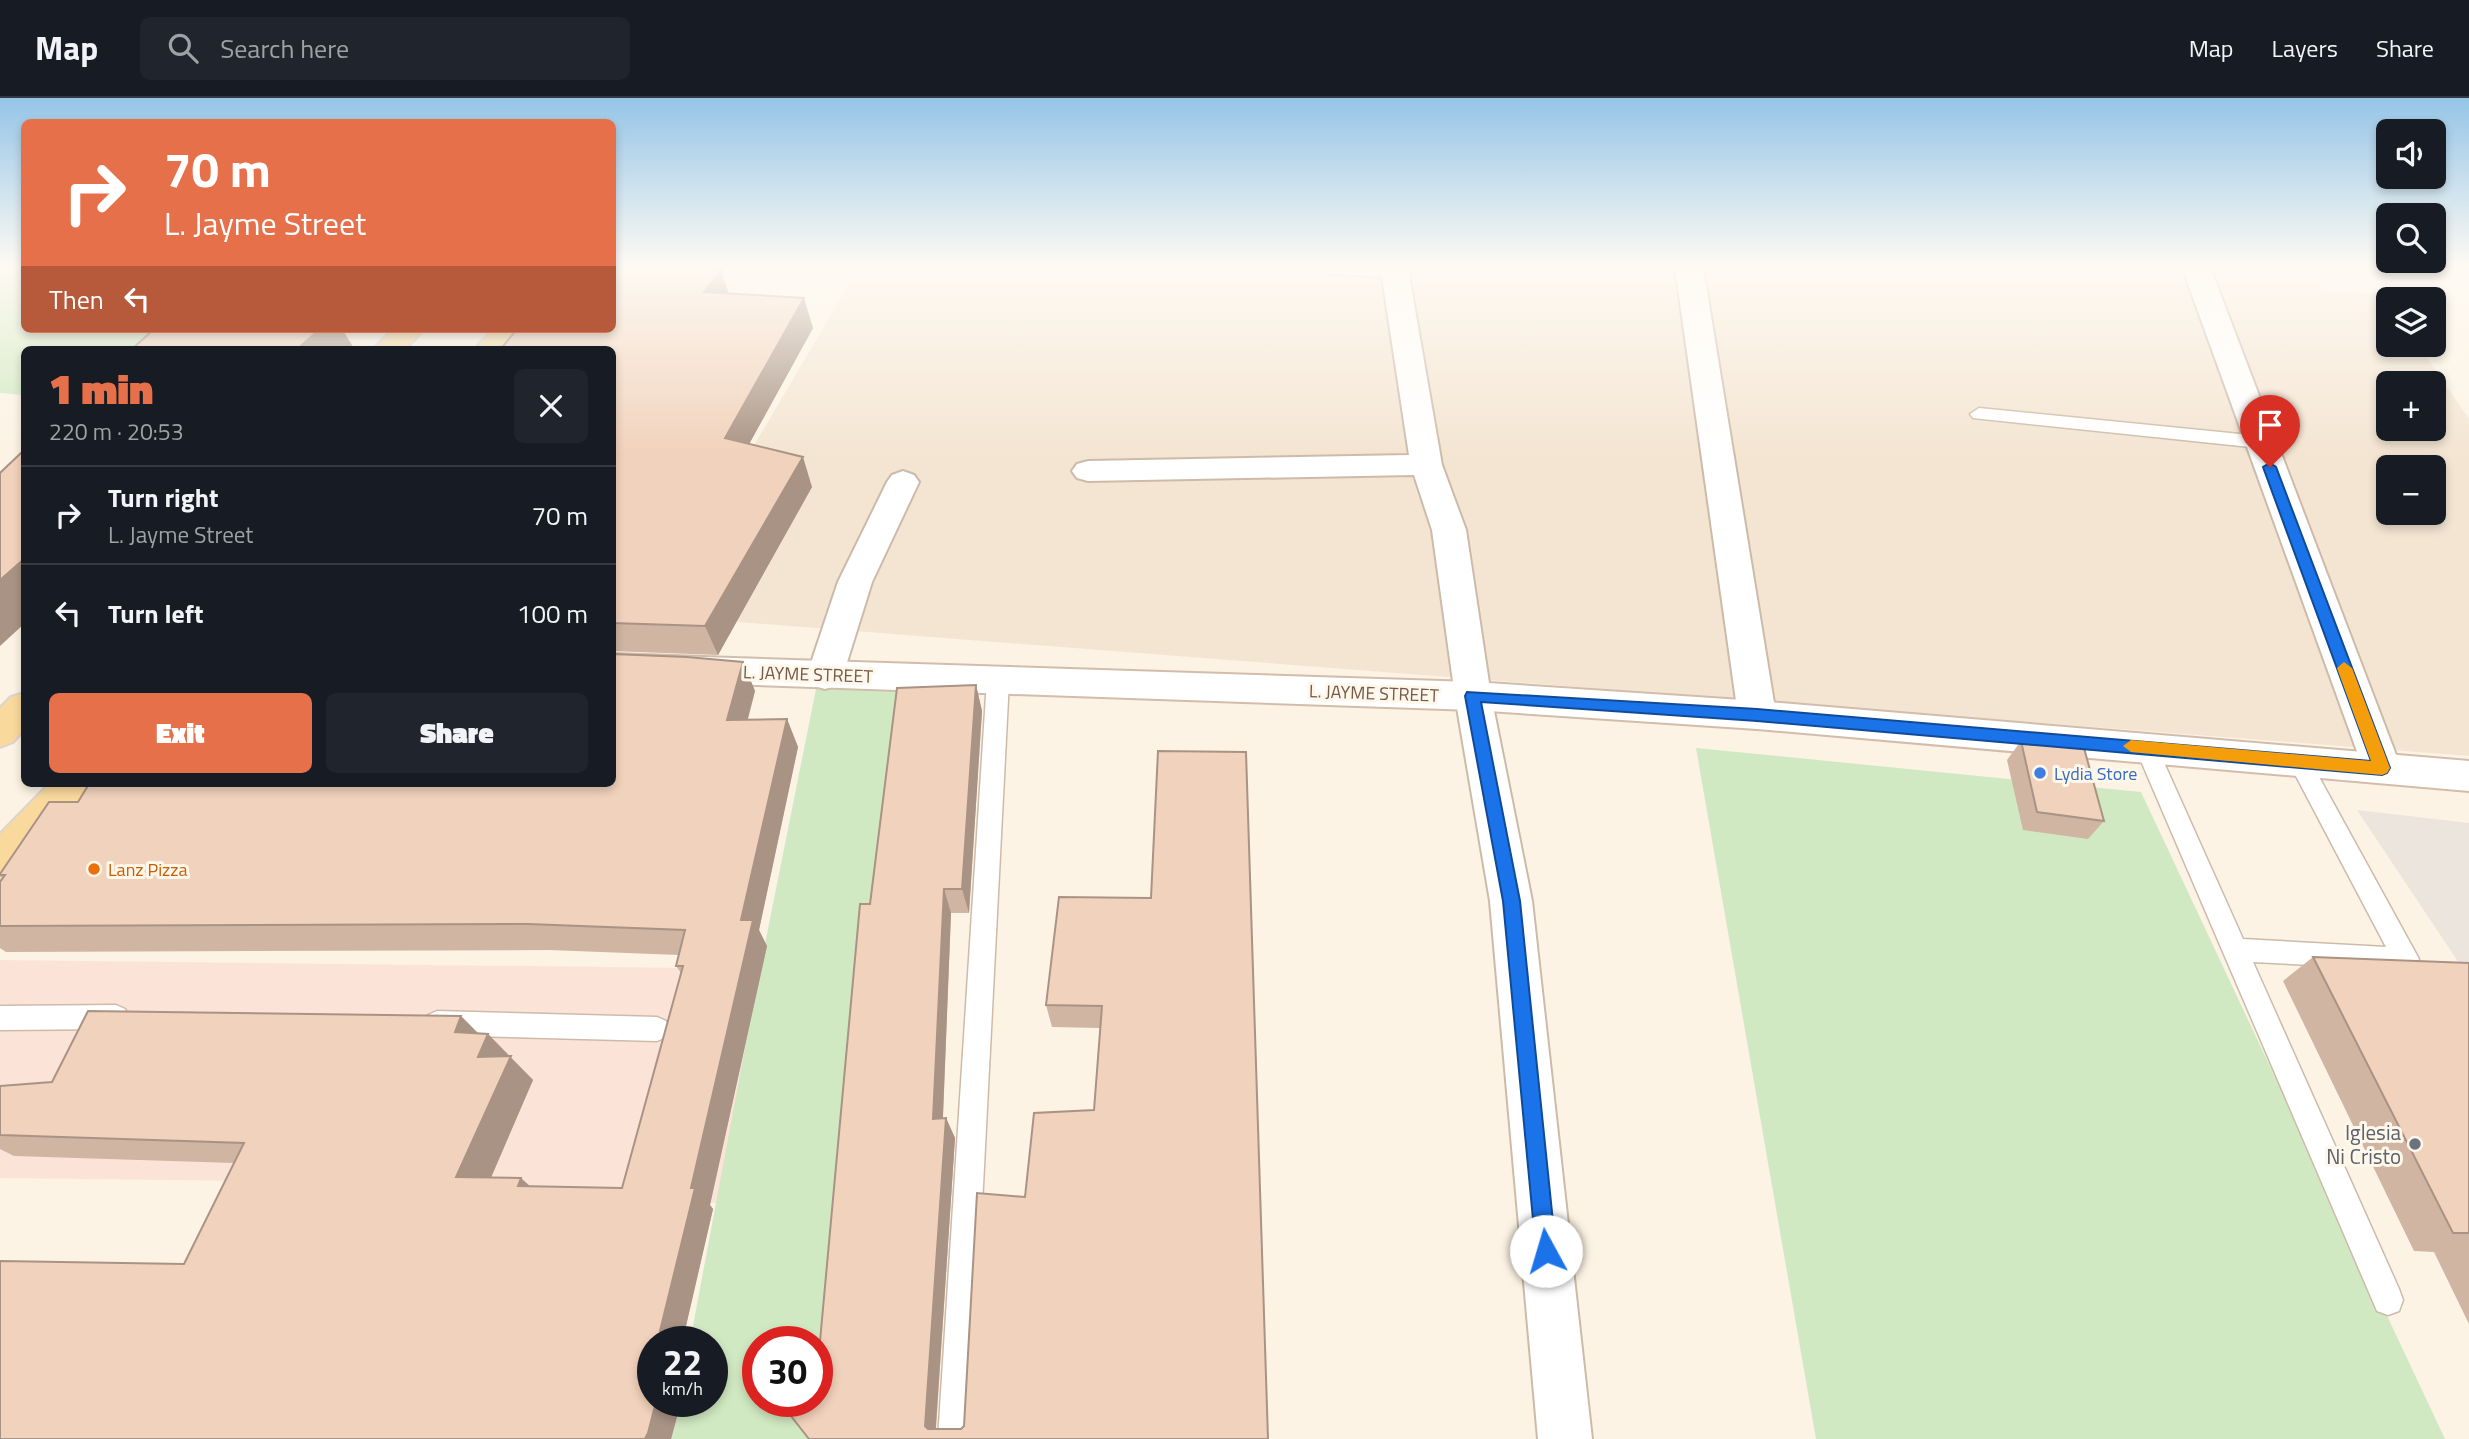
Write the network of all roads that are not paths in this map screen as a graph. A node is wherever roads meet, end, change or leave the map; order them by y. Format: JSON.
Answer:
{"nodes":[{"id":1,"x":1404,"y":330,"type":"edge"},
{"id":2,"x":1698,"y":330,"type":"edge"},
{"id":3,"x":2219,"y":330,"type":"edge"},
{"id":4,"x":406,"y":333,"type":"edge"},
{"id":5,"x":505,"y":333,"type":"edge"},
{"id":6,"x":392,"y":346,"type":"edge"},
{"id":7,"x":493,"y":346,"type":"edge"},
{"id":8,"x":1979,"y":414,"type":"dead end"},
{"id":9,"x":2260,"y":442,"type":"junction"},
{"id":10,"x":1426,"y":465,"type":"junction"},
{"id":11,"x":1088,"y":471,"type":"dead end"},
{"id":12,"x":903,"y":481,"type":"dead end"},
{"id":13,"x":616,"y":667,"type":"edge"},
{"id":14,"x":825,"y":675,"type":"junction"},
{"id":15,"x":998,"y":680,"type":"junction"},
{"id":16,"x":1473,"y":696,"type":"junction"},
{"id":17,"x":21,"y":710,"type":"edge"},
{"id":18,"x":1757,"y":715,"type":"junction"},
{"id":19,"x":0,"y":732,"type":"edge"},
{"id":20,"x":2146,"y":747,"type":"junction"},
{"id":21,"x":2300,"y":761,"type":"junction"},
{"id":22,"x":2382,"y":768,"type":"junction"},
{"id":23,"x":2469,"y":776,"type":"edge"},
{"id":24,"x":70,"y":787,"type":"edge"},
{"id":25,"x":39,"y":820,"type":"junction"},
{"id":26,"x":0,"y":853,"type":"edge"},
{"id":27,"x":0,"y":861,"type":"edge"},
{"id":28,"x":2235,"y":950,"type":"junction"},
{"id":29,"x":0,"y":1018,"type":"edge"},
{"id":30,"x":144,"y":1018,"type":"edge"},
{"id":31,"x":416,"y":1022,"type":"edge"},
{"id":32,"x":657,"y":1029,"type":"dead end"},
{"id":33,"x":2388,"y":1300,"type":"dead end"},
{"id":34,"x":954,"y":1439,"type":"edge"},
{"id":35,"x":1564,"y":1439,"type":"edge"}],
"edges":[{"from":1,"to":10,"type":"street"},
{"from":2,"to":18,"type":"street"},
{"from":3,"to":9,"type":"street"},
{"from":4,"to":6,"type":"main road"},
{"from":5,"to":7,"type":"main road"},
{"from":8,"to":9,"type":"lane"},
{"from":9,"to":22,"type":"street"},
{"from":10,"to":11,"type":"street"},
{"from":10,"to":16,"type":"street"},
{"from":12,"to":14,"type":"street"},
{"from":13,"to":14,"type":"street","name":"L. JAYME STREET"},
{"from":14,"to":15,"type":"street","name":"L. JAYME STREET"},
{"from":15,"to":16,"type":"street","name":"L. JAYME STREET"},
{"from":15,"to":34,"type":"lane"},
{"from":16,"to":18,"type":"street","name":"L. JAYME STREET"},
{"from":16,"to":35,"type":"street"},
{"from":17,"to":19,"type":"main road"},
{"from":18,"to":20,"type":"street","name":"L. JAYME STREET"},
{"from":20,"to":21,"type":"street","name":"L. JAYME STREET"},
{"from":20,"to":28,"type":"lane"},
{"from":21,"to":22,"type":"street","name":"L. JAYME STREET"},
{"from":21,"to":28,"type":"lane"},
{"from":22,"to":23,"type":"street","name":"L. JAYME STREET"},
{"from":24,"to":25,"type":"main road"},
{"from":25,"to":26,"type":"main road"},
{"from":25,"to":27,"type":"main road"},
{"from":28,"to":33,"type":"lane"},
{"from":29,"to":30,"type":"lane"},
{"from":31,"to":32,"type":"lane"}]}
